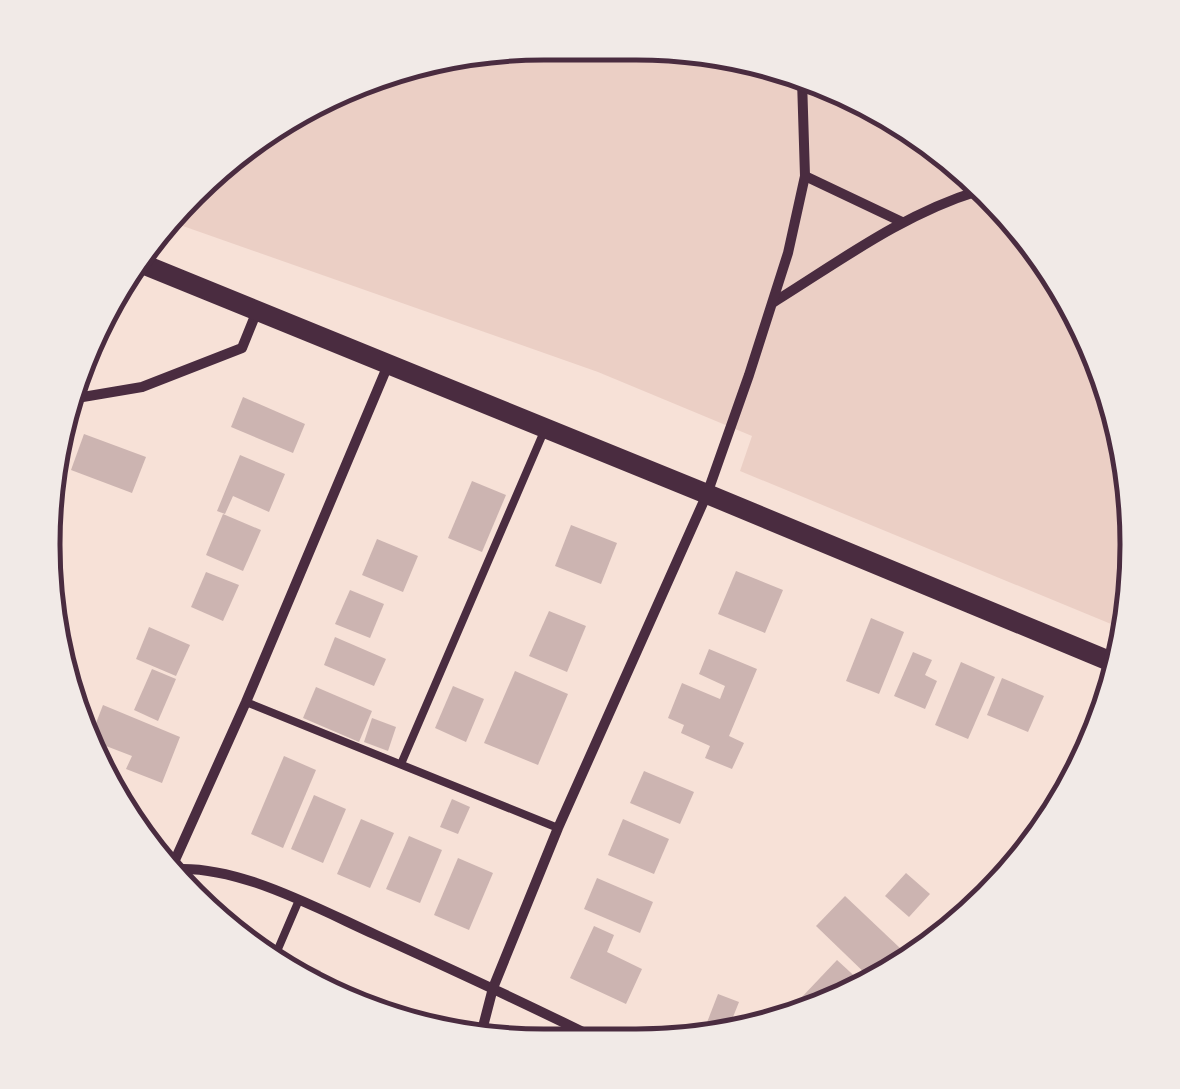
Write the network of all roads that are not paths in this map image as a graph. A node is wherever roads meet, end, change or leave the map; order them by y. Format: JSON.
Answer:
{"nodes":[{"id":1,"x":802,"y":90,"type":"edge"},
{"id":2,"x":805,"y":176,"type":"junction"},
{"id":3,"x":969,"y":194,"type":"edge"},
{"id":4,"x":902,"y":222,"type":"junction"},
{"id":5,"x":148,"y":266,"type":"edge"},
{"id":6,"x":773,"y":302,"type":"junction"},
{"id":7,"x":257,"y":311,"type":"junction"},
{"id":8,"x":388,"y":366,"type":"junction"},
{"id":9,"x":84,"y":397,"type":"edge"},
{"id":10,"x":545,"y":429,"type":"junction"},
{"id":11,"x":707,"y":494,"type":"junction"},
{"id":12,"x":1106,"y":660,"type":"edge"},
{"id":13,"x":246,"y":702,"type":"junction"},
{"id":14,"x":401,"y":764,"type":"junction"},
{"id":15,"x":558,"y":828,"type":"junction"},
{"id":16,"x":174,"y":856,"type":"edge"},
{"id":17,"x":186,"y":870,"type":"edge"},
{"id":18,"x":299,"y":900,"type":"junction"},
{"id":19,"x":278,"y":949,"type":"edge"},
{"id":20,"x":493,"y":988,"type":"junction"},
{"id":21,"x":483,"y":1025,"type":"edge"},
{"id":22,"x":576,"y":1029,"type":"edge"}],
"edges":[{"from":1,"to":2,"type":"street"},
{"from":2,"to":4,"type":"street"},
{"from":2,"to":6,"type":"street"},
{"from":3,"to":4,"type":"street"},
{"from":4,"to":6,"type":"street"},
{"from":5,"to":7,"type":"main road"},
{"from":6,"to":11,"type":"street"},
{"from":7,"to":8,"type":"main road"},
{"from":7,"to":9,"type":"street"},
{"from":8,"to":10,"type":"main road"},
{"from":8,"to":13,"type":"street"},
{"from":10,"to":11,"type":"main road"},
{"from":10,"to":14,"type":"lane"},
{"from":11,"to":12,"type":"main road"},
{"from":11,"to":15,"type":"street"},
{"from":13,"to":14,"type":"lane"},
{"from":13,"to":16,"type":"street"},
{"from":14,"to":15,"type":"lane"},
{"from":15,"to":20,"type":"street"},
{"from":17,"to":18,"type":"street"},
{"from":18,"to":19,"type":"lane"},
{"from":18,"to":20,"type":"street"},
{"from":20,"to":21,"type":"street"},
{"from":20,"to":22,"type":"street"}]}
